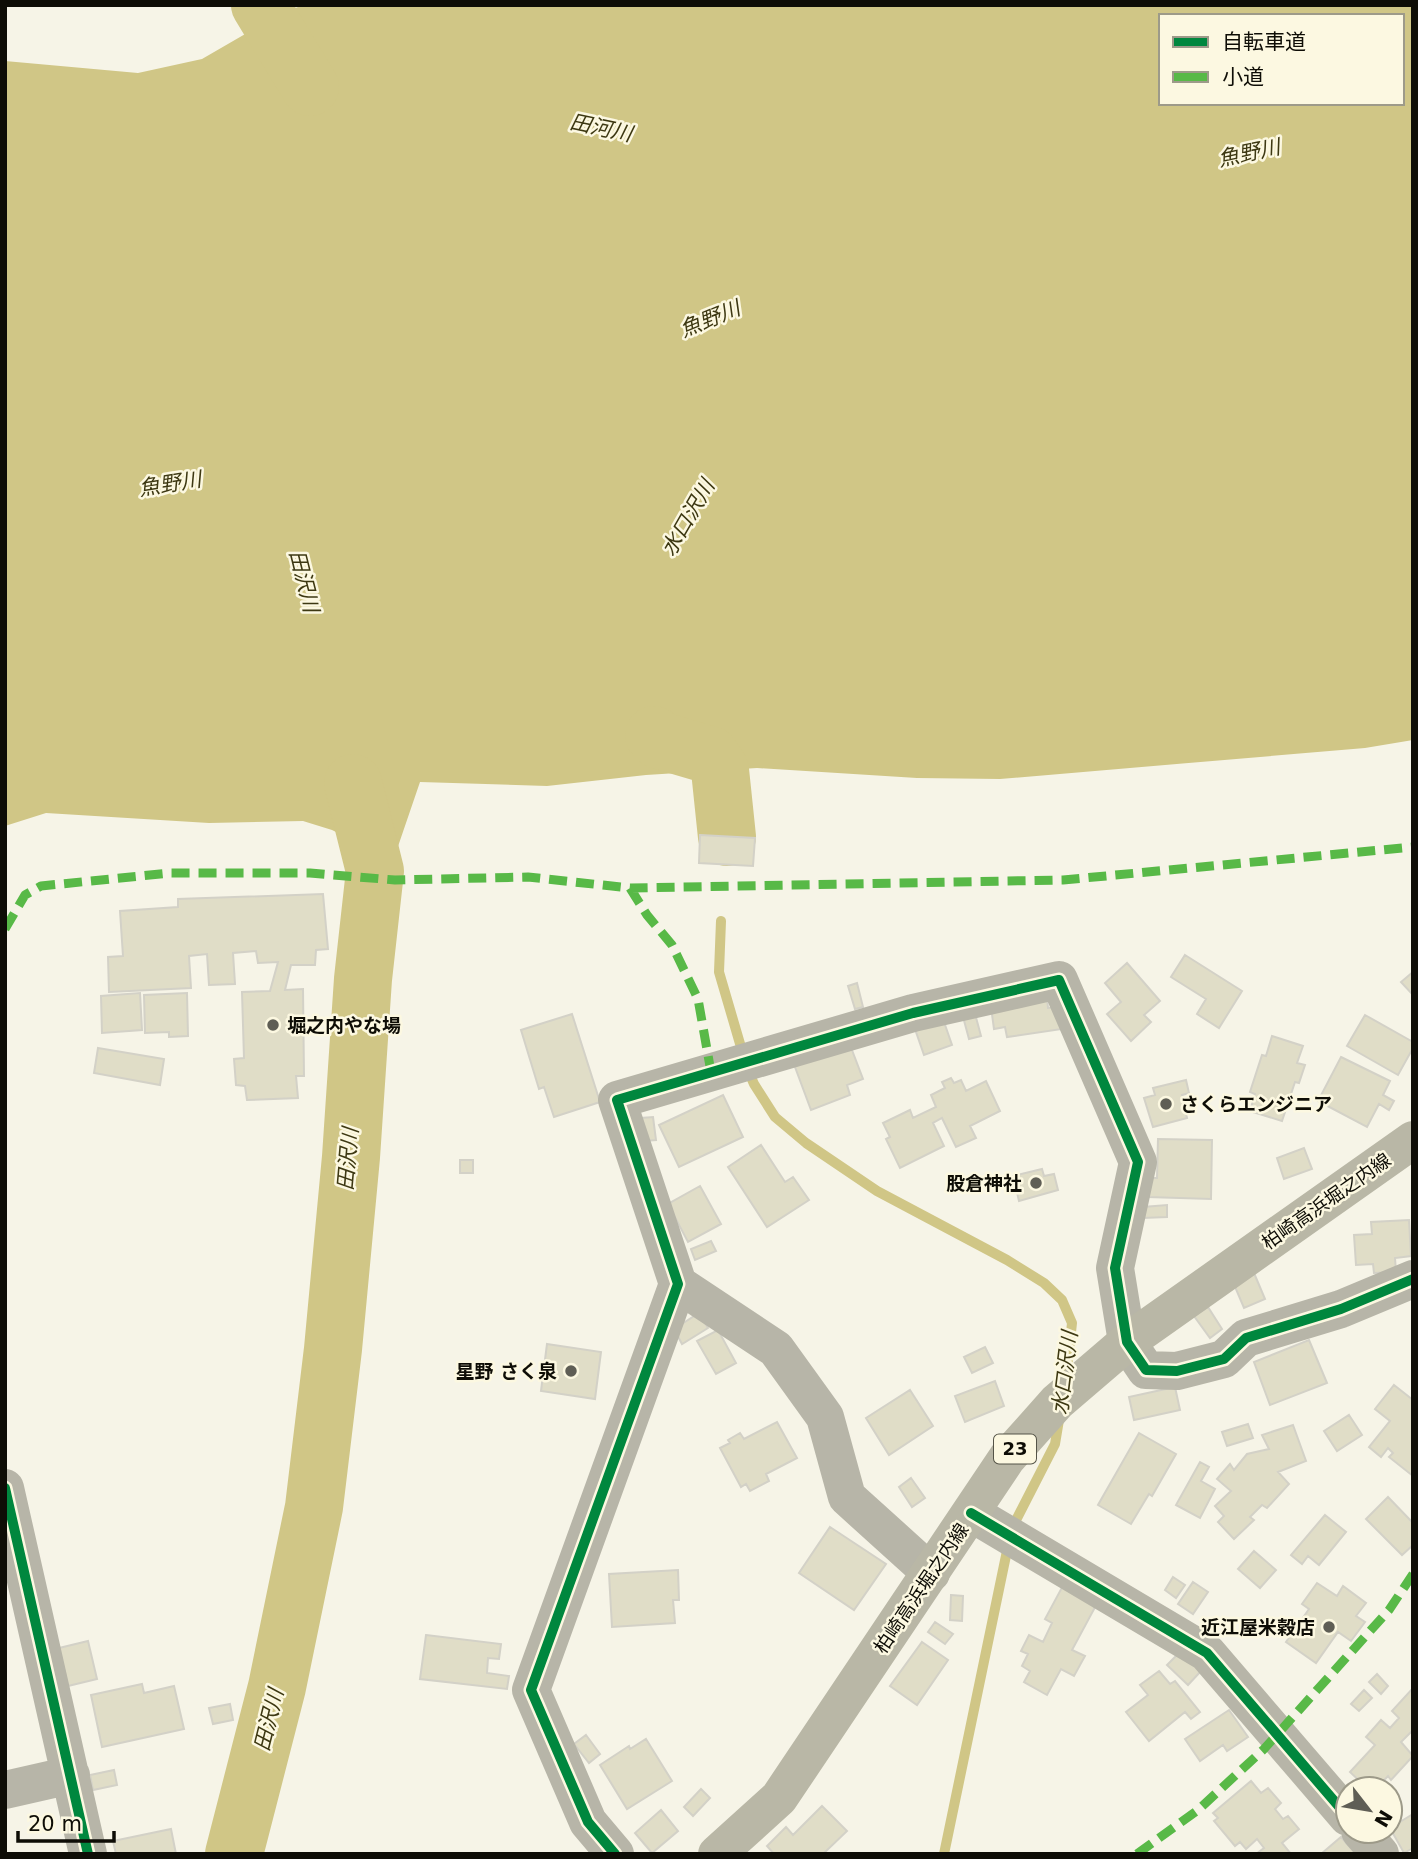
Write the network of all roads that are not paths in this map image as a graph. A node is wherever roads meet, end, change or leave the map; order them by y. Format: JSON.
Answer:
{"nodes":[{"id":1,"x":1413,"y":1140,"type":"edge"},
{"id":2,"x":1413,"y":1279,"type":"edge"},
{"id":3,"x":678,"y":1284,"type":"junction"},
{"id":4,"x":1126,"y":1342,"type":"junction"},
{"id":5,"x":5,"y":1488,"type":"edge"},
{"id":6,"x":971,"y":1513,"type":"junction"},
{"id":7,"x":931,"y":1573,"type":"junction"},
{"id":8,"x":71,"y":1775,"type":"junction"},
{"id":9,"x":5,"y":1790,"type":"edge"},
{"id":10,"x":1334,"y":1801,"type":"edge"},
{"id":11,"x":88,"y":1854,"type":"edge"},
{"id":12,"x":615,"y":1854,"type":"edge"},
{"id":13,"x":717,"y":1854,"type":"edge"}],
"edges":[{"from":1,"to":4,"type":"main road","name":"柏崎高浜堀之内線","number":"23"},
{"from":2,"to":4,"type":"street"},
{"from":3,"to":4,"type":"street"},
{"from":3,"to":7,"type":"street"},
{"from":3,"to":12,"type":"street"},
{"from":4,"to":6,"type":"main road","name":"柏崎高浜堀之内線","number":"23"},
{"from":5,"to":8,"type":"street"},
{"from":6,"to":7,"type":"main road","name":"柏崎高浜堀之内線","number":"23"},
{"from":6,"to":10,"type":"street"},
{"from":7,"to":13,"type":"main road","name":"柏崎高浜堀之内線","number":"23"},
{"from":8,"to":9,"type":"street"},
{"from":8,"to":11,"type":"street"}]}
